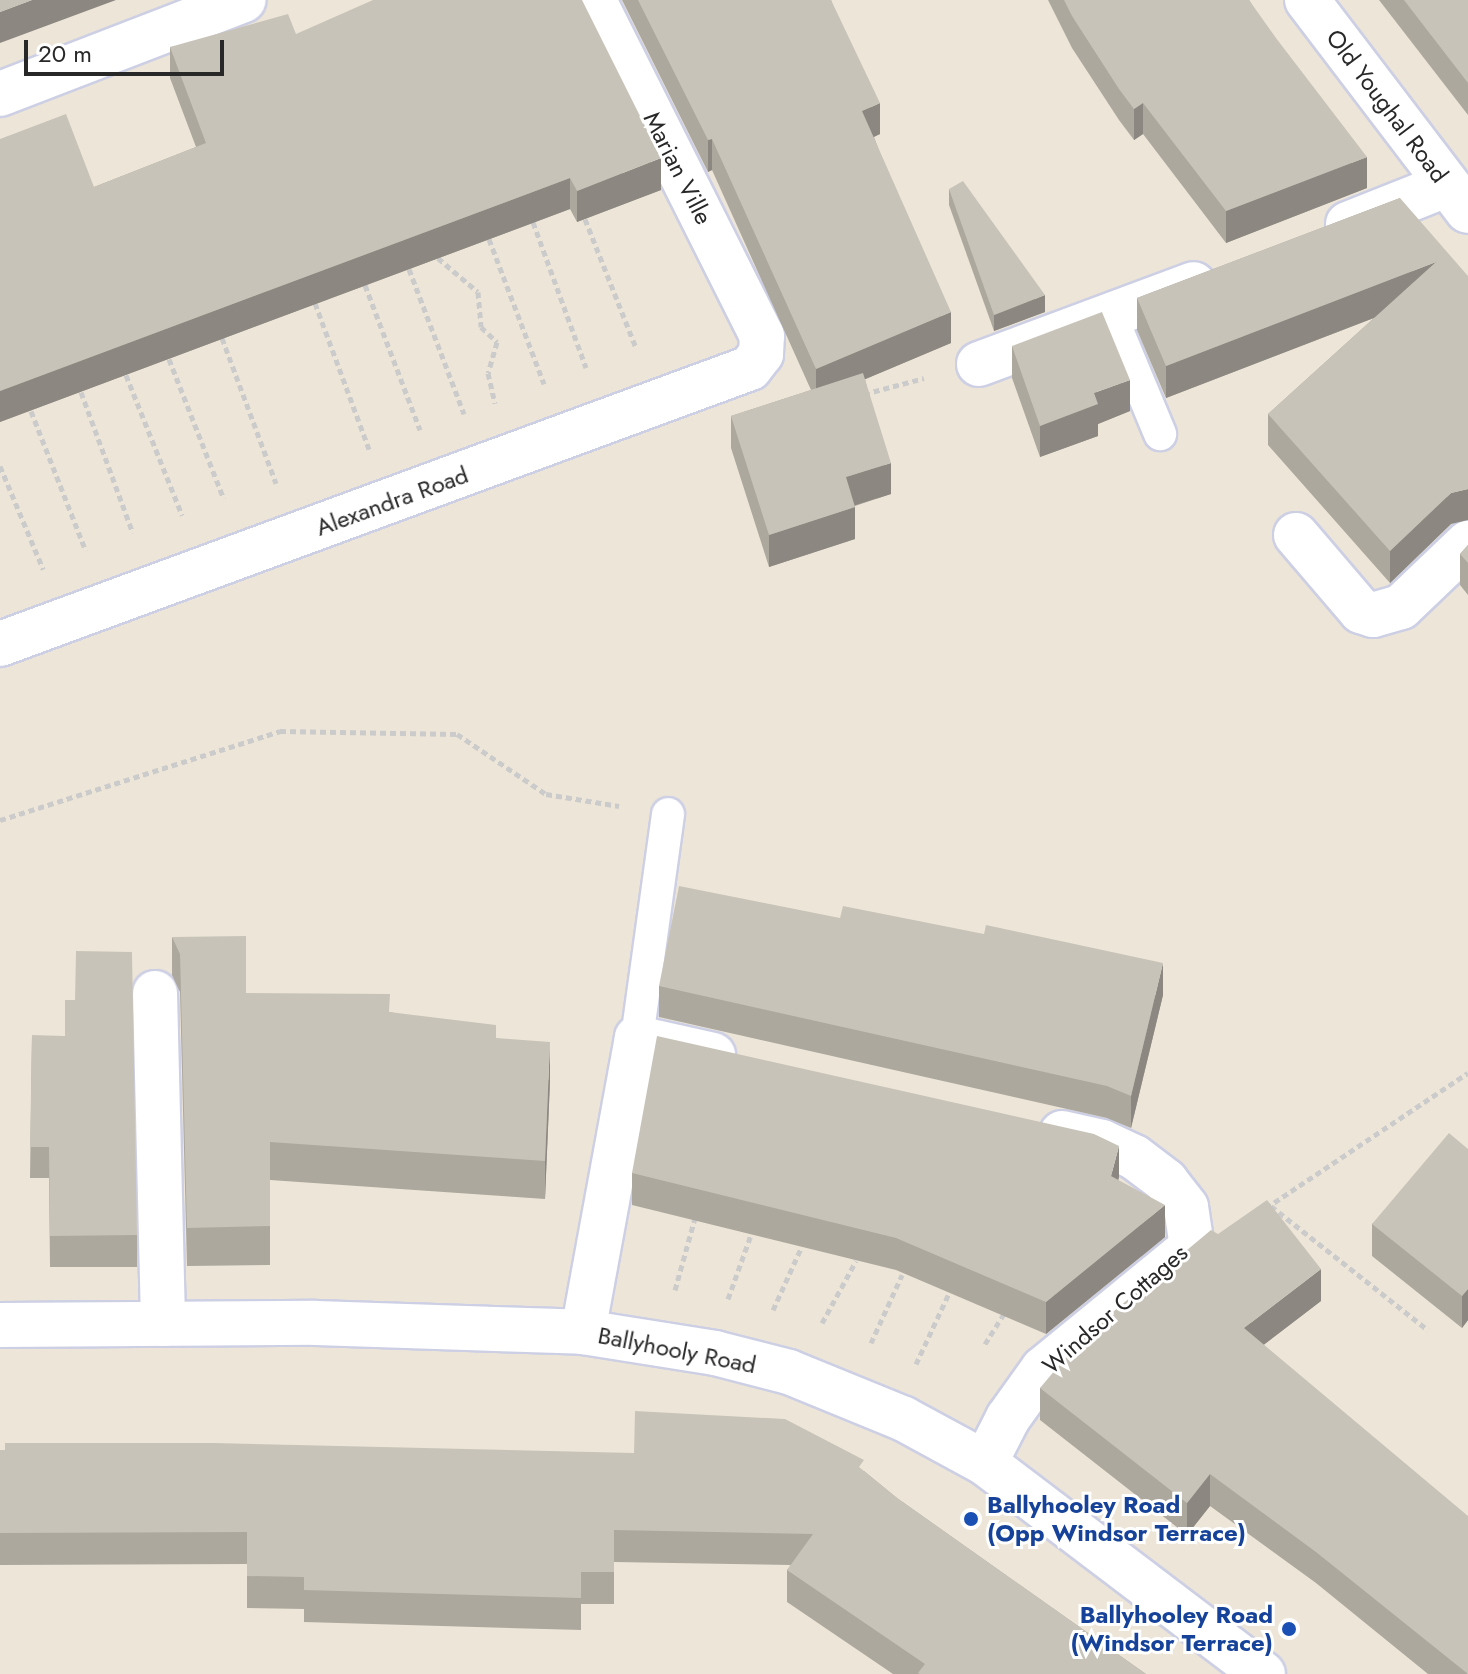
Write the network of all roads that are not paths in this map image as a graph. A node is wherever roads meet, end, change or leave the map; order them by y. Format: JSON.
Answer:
{"nodes":[{"id":1,"x":243,"y":0,"type":"edge"},
{"id":2,"x":594,"y":0,"type":"edge"},
{"id":3,"x":1307,"y":0,"type":"edge"},
{"id":4,"x":0,"y":94,"type":"edge"},
{"id":5,"x":1457,"y":198,"type":"edge"},
{"id":6,"x":1315,"y":237,"type":"edge"},
{"id":7,"x":1228,"y":271,"type":"edge"},
{"id":8,"x":1111,"y":316,"type":"junction"},
{"id":9,"x":762,"y":336,"type":"joint"},
{"id":10,"x":979,"y":364,"type":"dead end"},
{"id":11,"x":1160,"y":434,"type":"dead end"},
{"id":12,"x":1296,"y":535,"type":"dead end"},
{"id":13,"x":1468,"y":543,"type":"edge"},
{"id":14,"x":0,"y":644,"type":"edge"},
{"id":15,"x":668,"y":814,"type":"road end"},
{"id":16,"x":155,"y":993,"type":"dead end"},
{"id":17,"x":637,"y":1038,"type":"junction"},
{"id":18,"x":746,"y":1063,"type":"edge"},
{"id":19,"x":1024,"y":1125,"type":"edge"},
{"id":20,"x":163,"y":1324,"type":"junction"},
{"id":21,"x":0,"y":1325,"type":"edge"},
{"id":22,"x":583,"y":1332,"type":"junction"},
{"id":23,"x":985,"y":1463,"type":"junction"},
{"id":24,"x":1263,"y":1674,"type":"edge"}],
"edges":[{"from":1,"to":4,"type":"street"},
{"from":2,"to":9,"type":"street","name":"Marian Ville"},
{"from":3,"to":5,"type":"street","name":"Old Youghal Road"},
{"from":5,"to":6,"type":"street"},
{"from":7,"to":8,"type":"street"},
{"from":8,"to":10,"type":"street"},
{"from":8,"to":11,"type":"lane"},
{"from":9,"to":14,"type":"street","name":"Alexandra Road"},
{"from":12,"to":13,"type":"street"},
{"from":15,"to":17,"type":"lane"},
{"from":16,"to":20,"type":"street"},
{"from":17,"to":18,"type":"street"},
{"from":17,"to":22,"type":"street"},
{"from":19,"to":23,"type":"street","name":"Windsor Cottages"},
{"from":20,"to":21,"type":"street","name":"Ballyhooly Road"},
{"from":20,"to":22,"type":"street","name":"Ballyhooly Road"},
{"from":22,"to":23,"type":"street","name":"Ballyhooly Road"},
{"from":23,"to":24,"type":"street","name":"Ballyhooly Road"}]}
